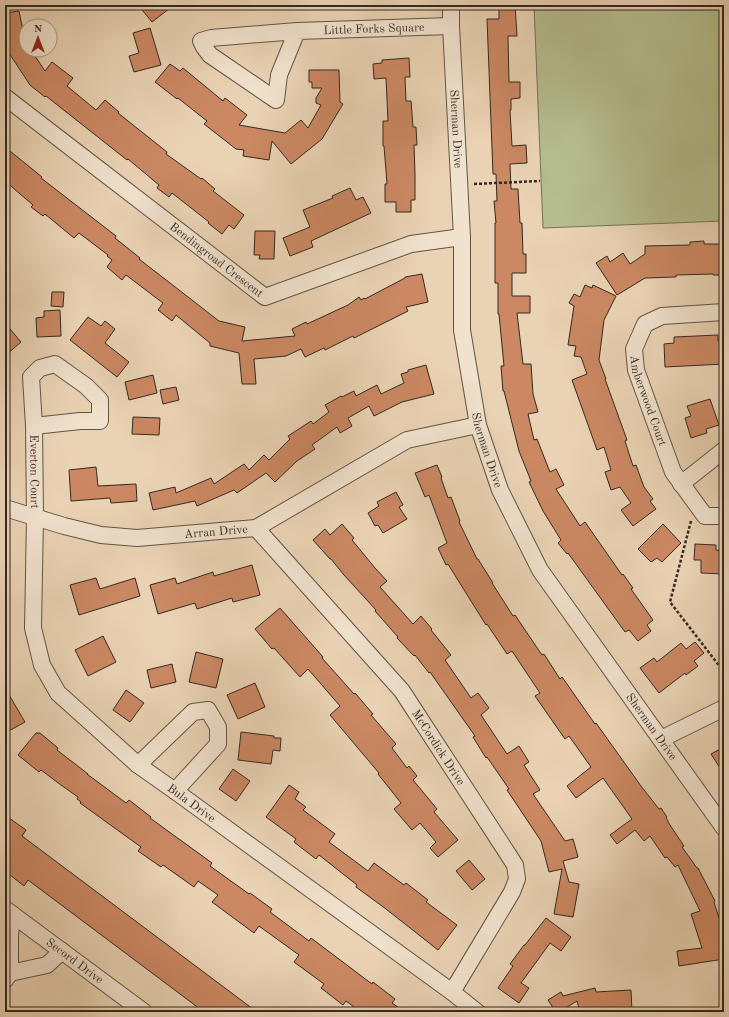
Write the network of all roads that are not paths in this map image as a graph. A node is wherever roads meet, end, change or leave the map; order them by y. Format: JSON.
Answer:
{"nodes":[{"id":1,"x":452,"y":5,"type":"edge"},
{"id":2,"x":451,"y":26,"type":"junction"},
{"id":3,"x":297,"y":32,"type":"junction"},
{"id":4,"x":5,"y":97,"type":"edge"},
{"id":5,"x":462,"y":237,"type":"junction"},
{"id":6,"x":724,"y":312,"type":"edge"},
{"id":7,"x":478,"y":425,"type":"junction"},
{"id":8,"x":34,"y":426,"type":"junction"},
{"id":9,"x":724,"y":450,"type":"edge"},
{"id":10,"x":681,"y":484,"type":"junction"},
{"id":11,"x":5,"y":508,"type":"edge"},
{"id":12,"x":724,"y":516,"type":"edge"},
{"id":13,"x":36,"y":517,"type":"junction"},
{"id":14,"x":256,"y":528,"type":"junction"},
{"id":15,"x":724,"y":708,"type":"edge"},
{"id":16,"x":661,"y":739,"type":"junction"},
{"id":17,"x":138,"y":765,"type":"junction"},
{"id":18,"x":175,"y":791,"type":"junction"},
{"id":19,"x":724,"y":828,"type":"edge"},
{"id":20,"x":9,"y":911,"type":"edge"},
{"id":21,"x":62,"y":951,"type":"junction"},
{"id":22,"x":8,"y":976,"type":"edge"},
{"id":23,"x":452,"y":992,"type":"junction"},
{"id":24,"x":144,"y":1012,"type":"edge"},
{"id":25,"x":477,"y":1012,"type":"edge"}],
"edges":[{"from":1,"to":2,"type":"street","name":"Sherman Drive"},
{"from":2,"to":3,"type":"street","name":"Little Forks Square"},
{"from":2,"to":5,"type":"street","name":"Sherman Drive"},
{"from":3,"to":3,"type":"street","name":"Little Forks Square"},
{"from":4,"to":5,"type":"street","name":"Bendingroad Crescent"},
{"from":5,"to":7,"type":"street","name":"Sherman Drive"},
{"from":6,"to":10,"type":"street","name":"Amberwood Court"},
{"from":7,"to":14,"type":"street","name":"Arran Drive"},
{"from":7,"to":16,"type":"street","name":"Sherman Drive"},
{"from":8,"to":8,"type":"street","name":"Everton Court"},
{"from":8,"to":13,"type":"street","name":"Everton Court"},
{"from":9,"to":10,"type":"street"},
{"from":10,"to":12,"type":"street","name":"Amberwood Court"},
{"from":11,"to":13,"type":"street","name":"Arran Drive"},
{"from":13,"to":14,"type":"street","name":"Arran Drive"},
{"from":13,"to":17,"type":"street","name":"Bula Drive"},
{"from":14,"to":23,"type":"street","name":"McCordick Drive"},
{"from":15,"to":16,"type":"street"},
{"from":16,"to":19,"type":"street","name":"Sherman Drive"},
{"from":17,"to":18,"type":"street","name":"Bula Drive"},
{"from":17,"to":18,"type":"street"},
{"from":18,"to":23,"type":"street","name":"Bula Drive"},
{"from":20,"to":21,"type":"street","name":"Secord Drive"},
{"from":20,"to":22,"type":"street"},
{"from":21,"to":22,"type":"street"},
{"from":21,"to":24,"type":"street","name":"Secord Drive"},
{"from":23,"to":25,"type":"street","name":"Bula Drive"}]}
